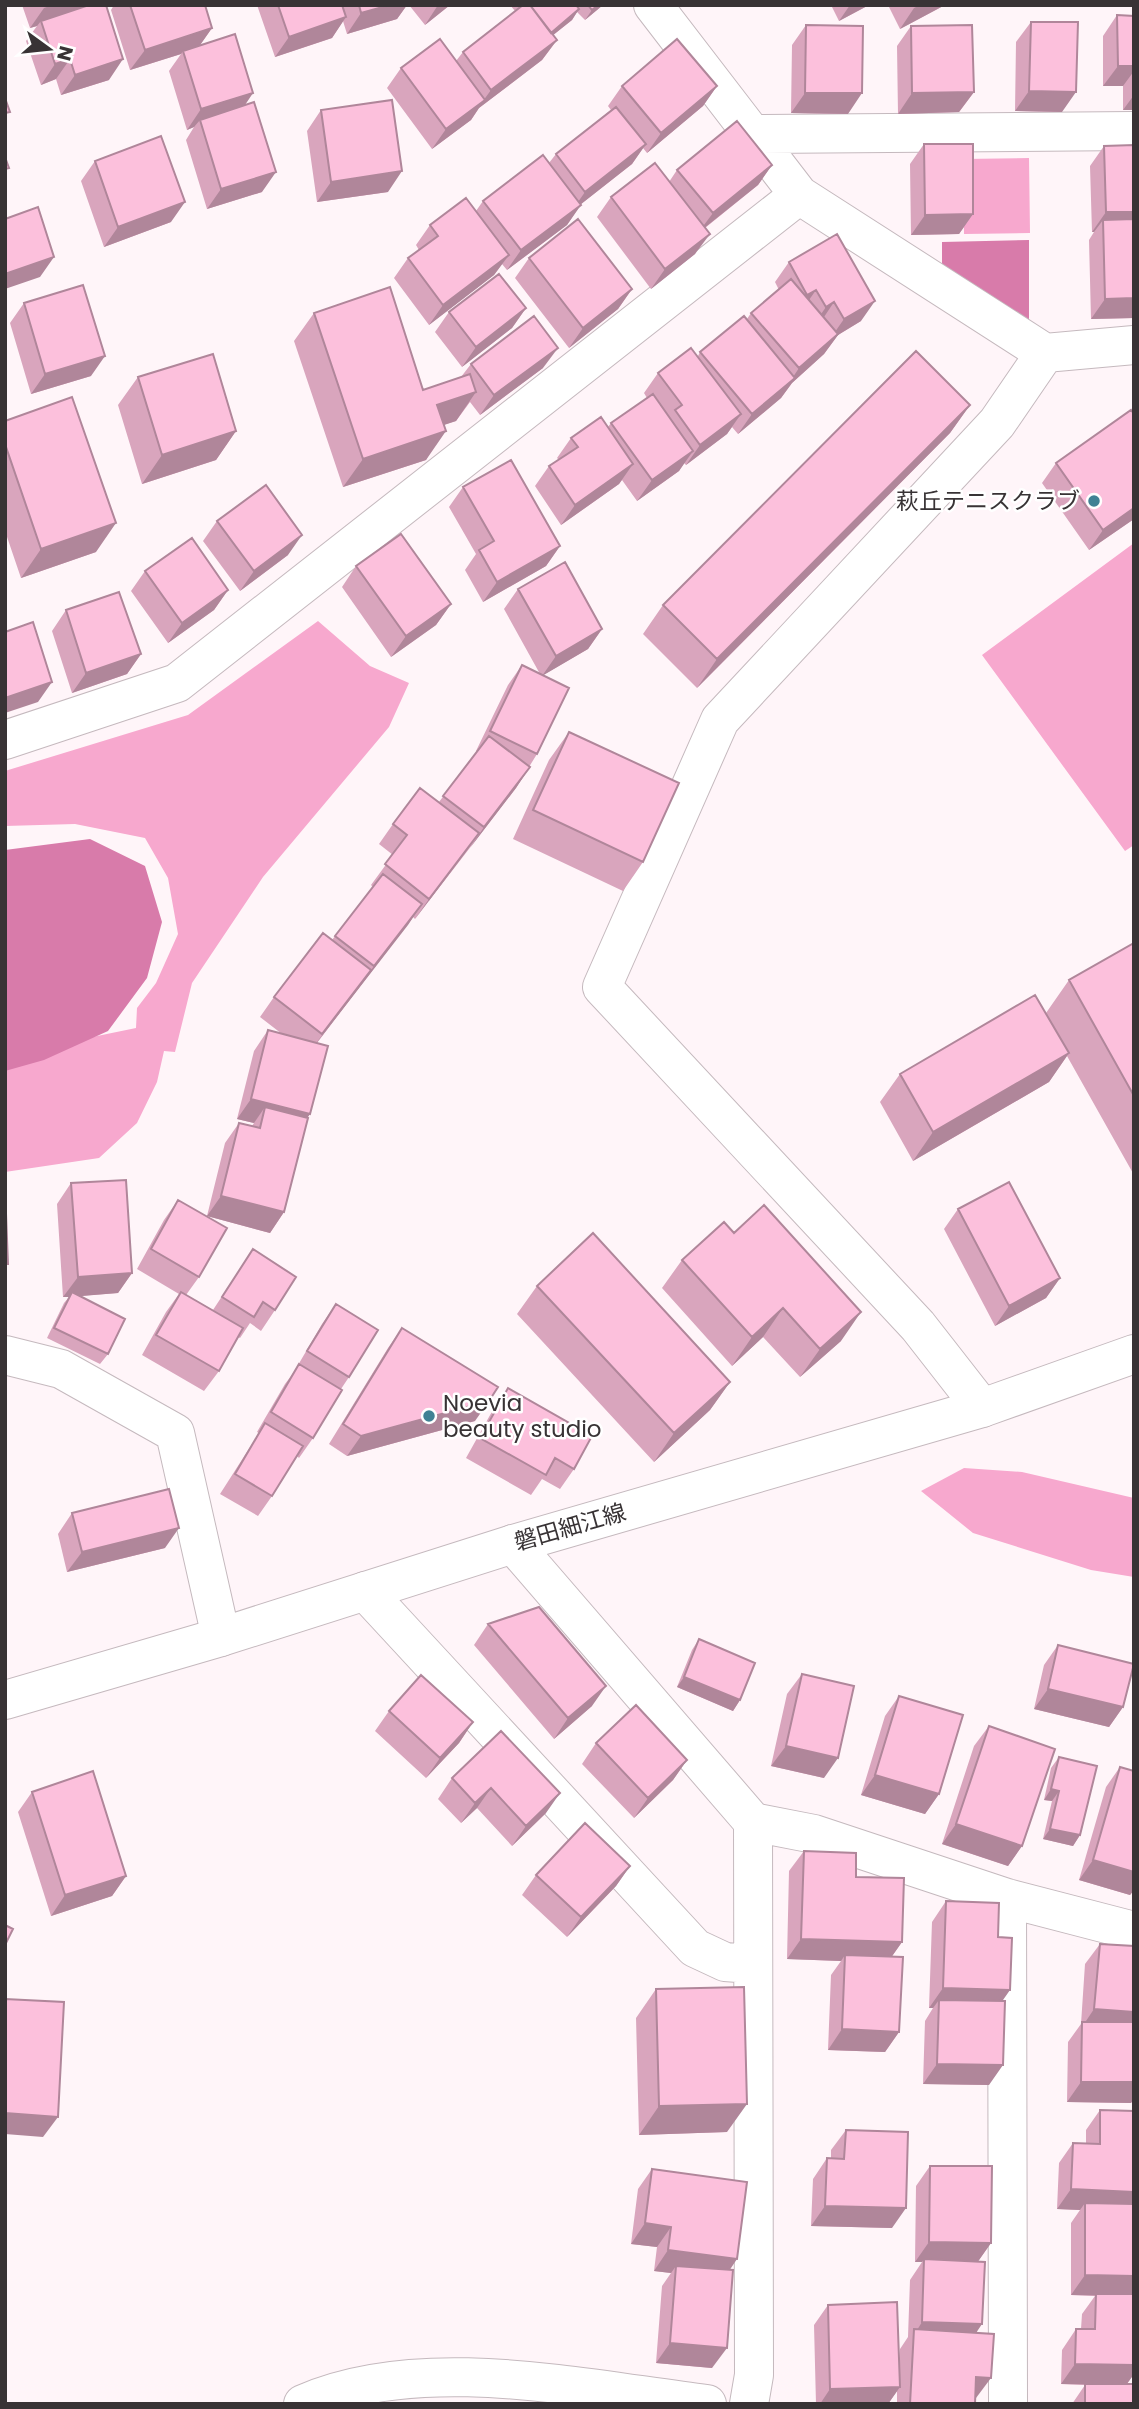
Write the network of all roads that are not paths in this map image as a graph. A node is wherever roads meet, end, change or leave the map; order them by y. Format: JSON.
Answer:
{"nodes":[{"id":1,"x":653,"y":5,"type":"edge"},
{"id":2,"x":1134,"y":131,"type":"edge"},
{"id":3,"x":750,"y":134,"type":"junction"},
{"id":4,"x":799,"y":195,"type":"junction"},
{"id":5,"x":1134,"y":345,"type":"edge"},
{"id":6,"x":1045,"y":353,"type":"junction"},
{"id":7,"x":5,"y":740,"type":"edge"},
{"id":8,"x":1134,"y":1354,"type":"edge"},
{"id":9,"x":5,"y":1355,"type":"edge"},
{"id":10,"x":982,"y":1408,"type":"junction"},
{"id":11,"x":513,"y":1544,"type":"junction"},
{"id":12,"x":365,"y":1591,"type":"junction"},
{"id":13,"x":221,"y":1637,"type":"junction"},
{"id":14,"x":5,"y":1700,"type":"edge"},
{"id":15,"x":753,"y":1822,"type":"junction"},
{"id":16,"x":1007,"y":1898,"type":"junction"},
{"id":17,"x":1134,"y":1931,"type":"edge"},
{"id":18,"x":752,"y":1964,"type":"junction"},
{"id":19,"x":303,"y":2404,"type":"edge"},
{"id":20,"x":707,"y":2404,"type":"edge"},
{"id":21,"x":749,"y":2404,"type":"edge"},
{"id":22,"x":1008,"y":2404,"type":"edge"}],
"edges":[{"from":1,"to":3,"type":"street"},
{"from":2,"to":3,"type":"street"},
{"from":3,"to":4,"type":"street"},
{"from":4,"to":6,"type":"street"},
{"from":4,"to":7,"type":"street"},
{"from":5,"to":6,"type":"street"},
{"from":6,"to":10,"type":"street"},
{"from":8,"to":10,"type":"street","name":"磐田細江線"},
{"from":9,"to":13,"type":"street"},
{"from":10,"to":11,"type":"street","name":"磐田細江線"},
{"from":11,"to":12,"type":"street","name":"磐田細江線"},
{"from":11,"to":15,"type":"street"},
{"from":12,"to":13,"type":"street","name":"磐田細江線"},
{"from":12,"to":18,"type":"street"},
{"from":13,"to":14,"type":"street","name":"磐田細江線"},
{"from":15,"to":16,"type":"street"},
{"from":15,"to":18,"type":"street"},
{"from":16,"to":17,"type":"street"},
{"from":16,"to":22,"type":"street"},
{"from":18,"to":21,"type":"street"},
{"from":19,"to":20,"type":"street"}]}
